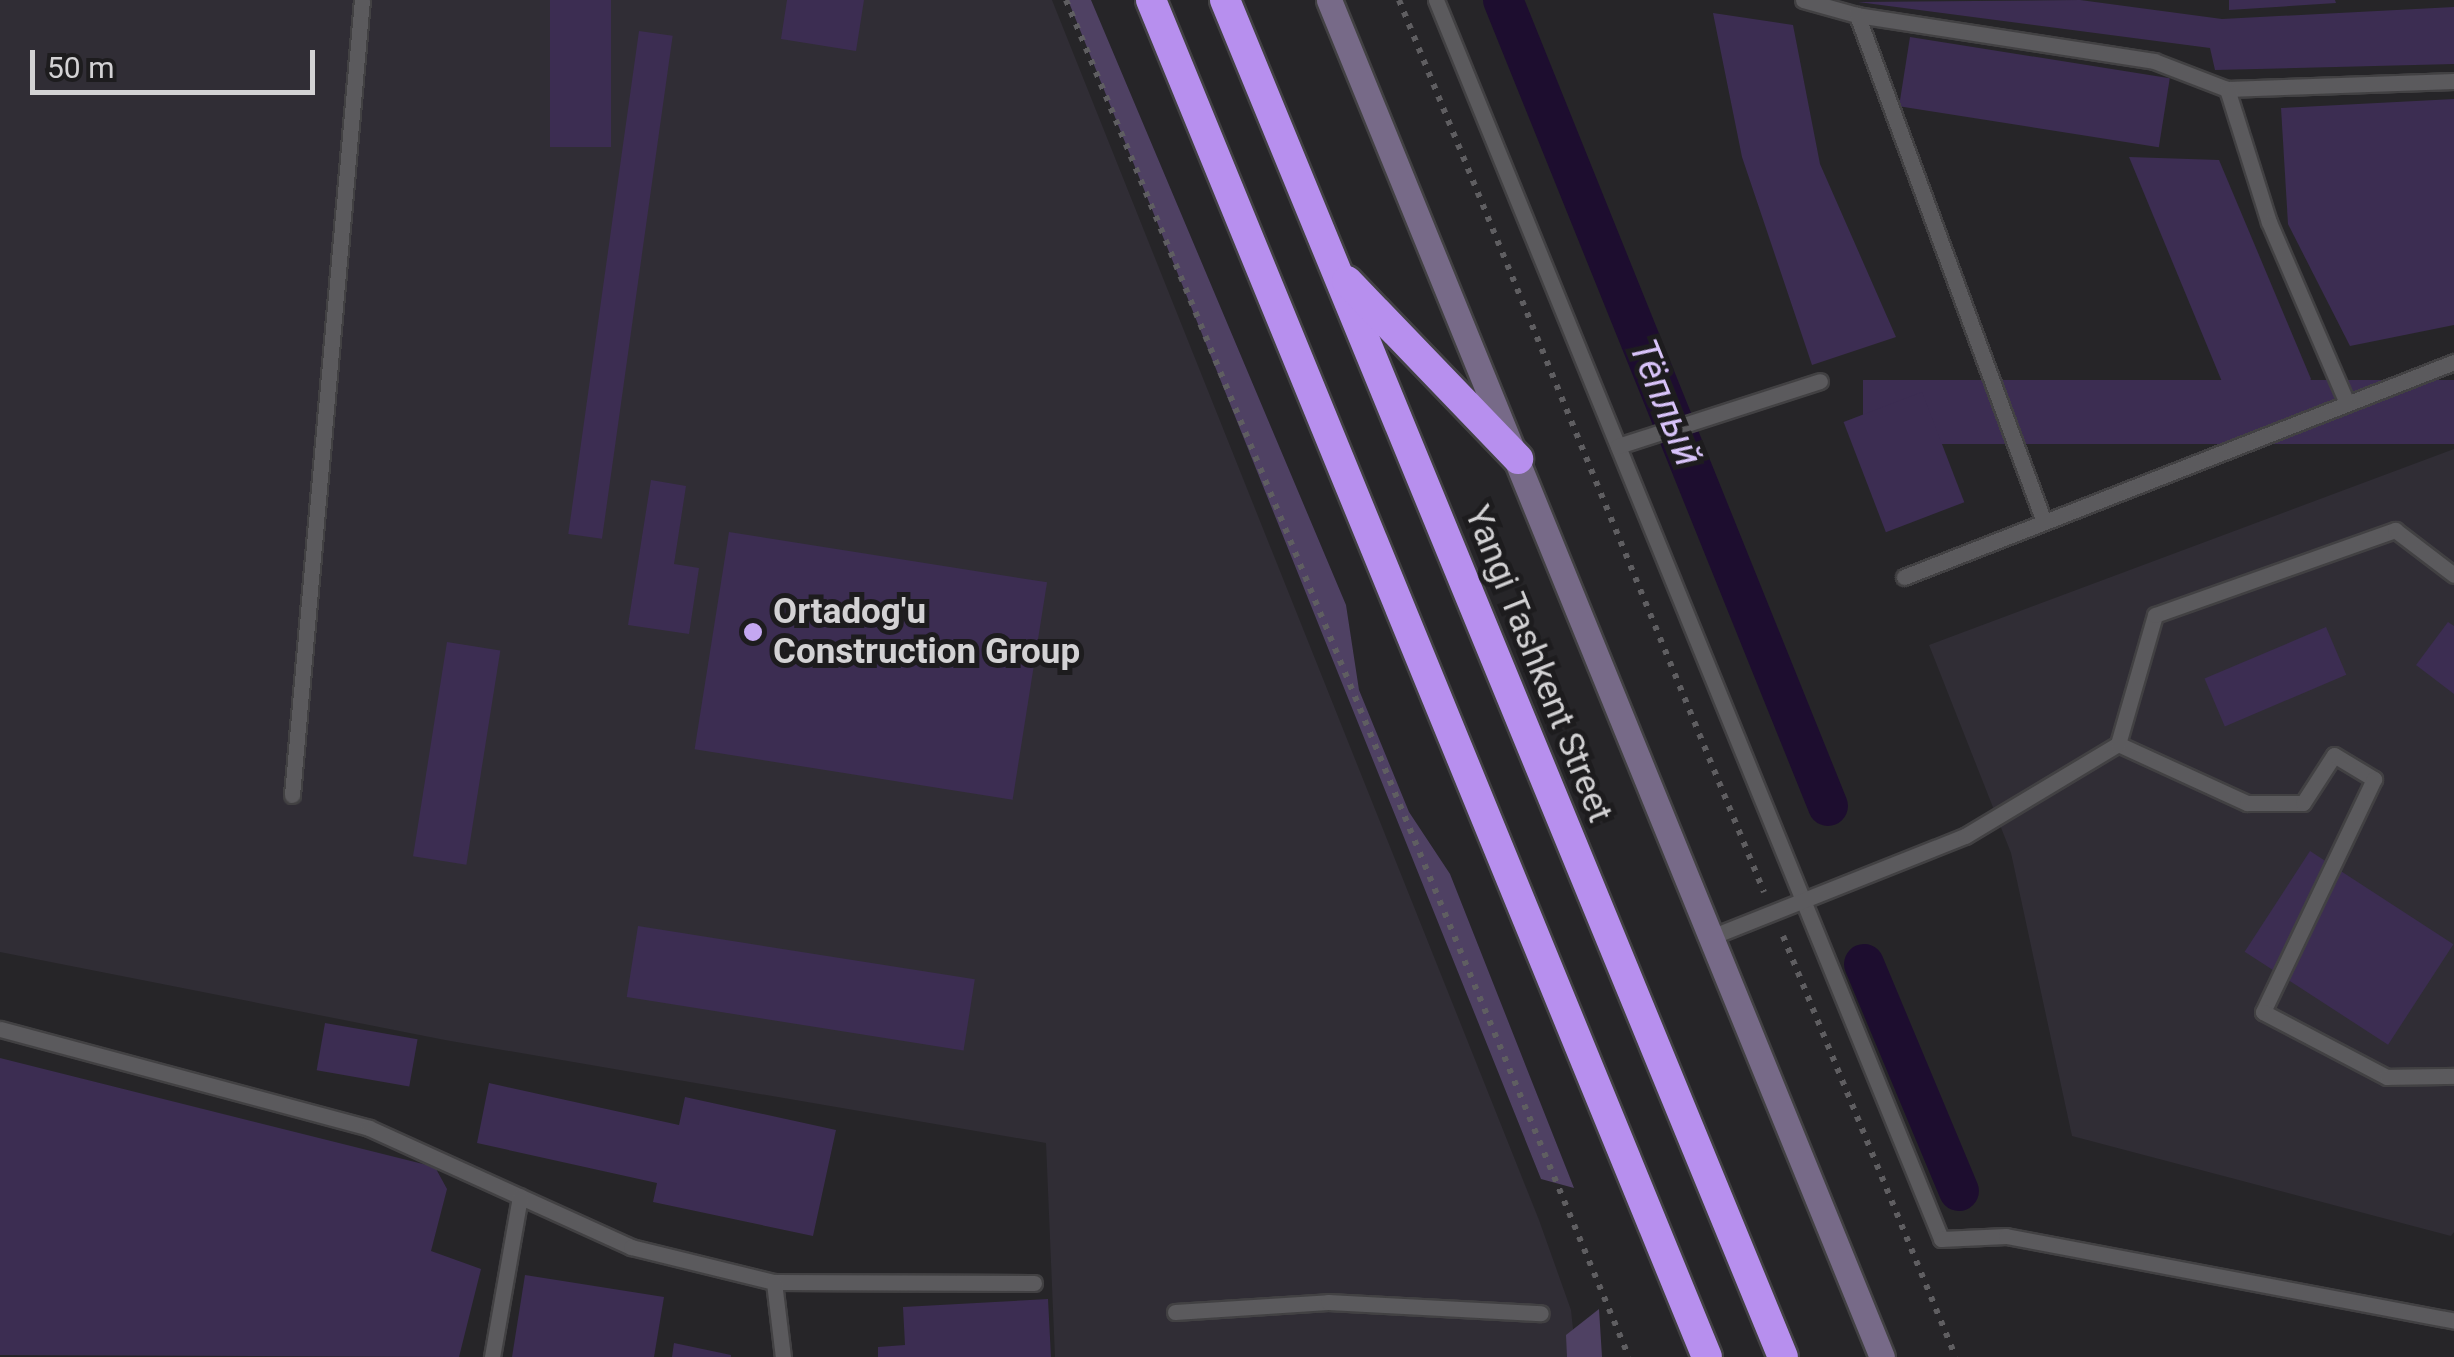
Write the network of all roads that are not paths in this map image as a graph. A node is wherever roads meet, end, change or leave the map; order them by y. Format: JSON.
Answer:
{"nodes":[{"id":1,"x":362,"y":0,"type":"edge"},
{"id":2,"x":1150,"y":0,"type":"edge"},
{"id":3,"x":1225,"y":0,"type":"edge"},
{"id":4,"x":1329,"y":0,"type":"edge"},
{"id":5,"x":1436,"y":0,"type":"edge"},
{"id":6,"x":1802,"y":0,"type":"edge"},
{"id":7,"x":1856,"y":16,"type":"junction"},
{"id":8,"x":2454,"y":81,"type":"edge"},
{"id":9,"x":2227,"y":90,"type":"junction"},
{"id":10,"x":1336,"y":269,"type":"junction"},
{"id":11,"x":2454,"y":362,"type":"edge"},
{"id":12,"x":1820,"y":381,"type":"dead end"},
{"id":13,"x":2348,"y":403,"type":"junction"},
{"id":14,"x":1618,"y":446,"type":"junction"},
{"id":15,"x":1518,"y":459,"type":"junction"},
{"id":16,"x":2044,"y":522,"type":"junction"},
{"id":17,"x":2454,"y":574,"type":"edge"},
{"id":18,"x":1904,"y":576,"type":"dead end"},
{"id":19,"x":2118,"y":744,"type":"junction"},
{"id":20,"x":292,"y":796,"type":"dead end"},
{"id":21,"x":1804,"y":900,"type":"junction"},
{"id":22,"x":1711,"y":937,"type":"junction"},
{"id":23,"x":0,"y":1030,"type":"edge"},
{"id":24,"x":2454,"y":1076,"type":"edge"},
{"id":25,"x":520,"y":1196,"type":"junction"},
{"id":26,"x":774,"y":1282,"type":"junction"},
{"id":27,"x":1034,"y":1283,"type":"dead end"},
{"id":28,"x":1175,"y":1312,"type":"dead end"},
{"id":29,"x":1541,"y":1313,"type":"dead end"},
{"id":30,"x":2454,"y":1321,"type":"edge"},
{"id":31,"x":492,"y":1357,"type":"edge"},
{"id":32,"x":783,"y":1357,"type":"edge"},
{"id":33,"x":1707,"y":1357,"type":"edge"},
{"id":34,"x":1782,"y":1357,"type":"edge"},
{"id":35,"x":1882,"y":1357,"type":"edge"}],
"edges":[{"from":1,"to":20,"type":"lane"},
{"from":2,"to":33,"type":"highway"},
{"from":3,"to":10,"type":"highway","name":"Yangi Tashkent Street"},
{"from":4,"to":15,"type":"main road"},
{"from":5,"to":14,"type":"lane"},
{"from":6,"to":7,"type":"lane"},
{"from":7,"to":9,"type":"lane"},
{"from":7,"to":16,"type":"lane"},
{"from":8,"to":9,"type":"lane"},
{"from":9,"to":13,"type":"lane"},
{"from":10,"to":15,"type":"highway"},
{"from":10,"to":34,"type":"highway","name":"Yangi Tashkent Street"},
{"from":11,"to":13,"type":"lane"},
{"from":12,"to":14,"type":"lane"},
{"from":13,"to":16,"type":"lane"},
{"from":14,"to":21,"type":"lane"},
{"from":15,"to":22,"type":"main road"},
{"from":16,"to":18,"type":"lane"},
{"from":17,"to":19,"type":"lane"},
{"from":19,"to":21,"type":"lane"},
{"from":19,"to":24,"type":"lane"},
{"from":21,"to":22,"type":"lane"},
{"from":21,"to":30,"type":"lane"},
{"from":22,"to":35,"type":"main road"},
{"from":23,"to":25,"type":"lane"},
{"from":25,"to":26,"type":"lane"},
{"from":25,"to":31,"type":"lane"},
{"from":26,"to":27,"type":"lane"},
{"from":26,"to":32,"type":"lane"},
{"from":28,"to":29,"type":"lane"}]}
